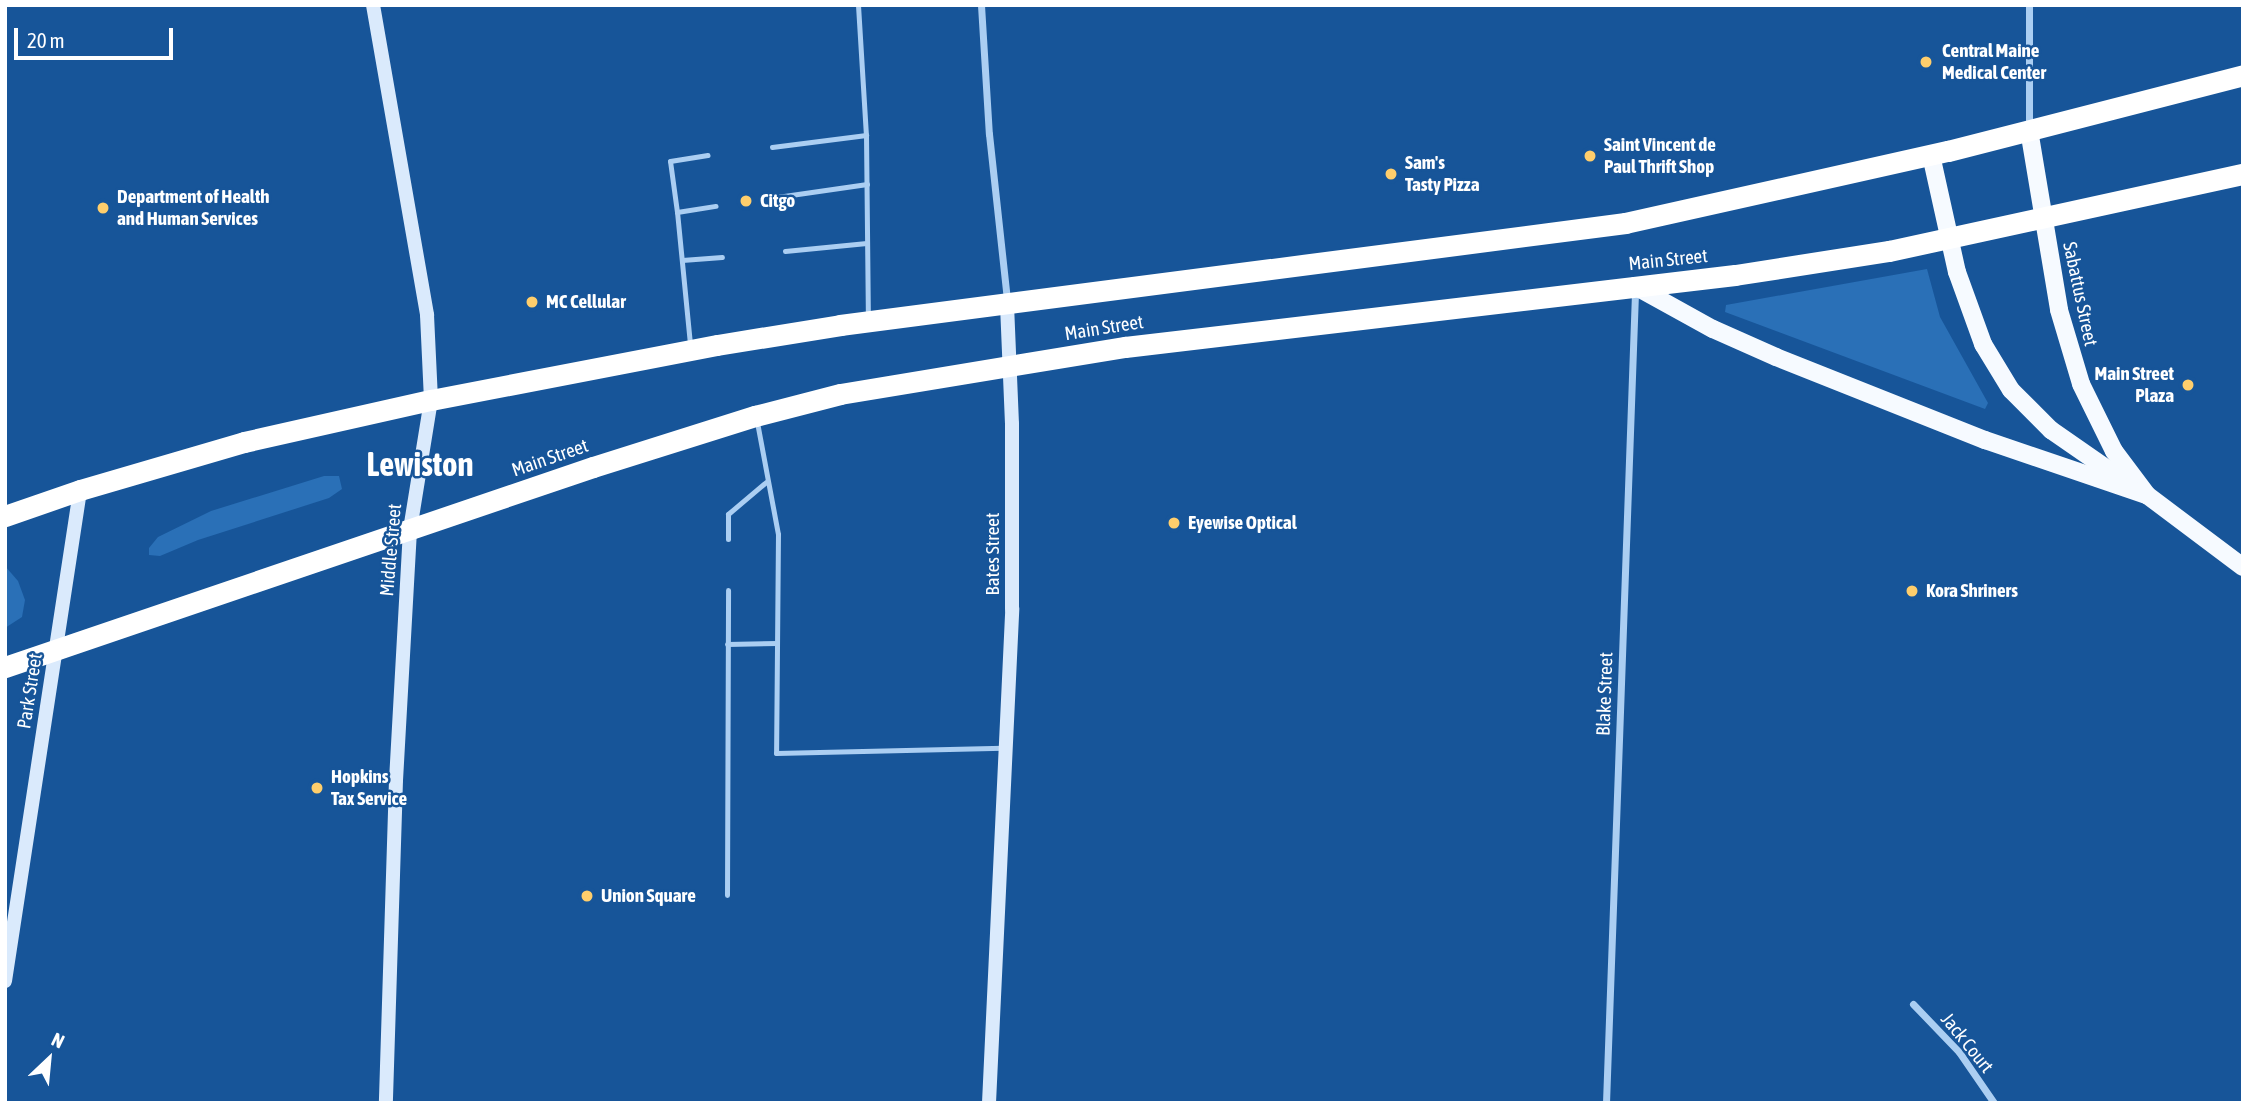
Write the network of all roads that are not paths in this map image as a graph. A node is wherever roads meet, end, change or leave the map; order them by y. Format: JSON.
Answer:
{"nodes":[{"id":1,"x":373,"y":5,"type":"edge"},
{"id":2,"x":858,"y":5,"type":"edge"},
{"id":3,"x":981,"y":5,"type":"edge"},
{"id":4,"x":2029,"y":5,"type":"edge"},
{"id":5,"x":2243,"y":75,"type":"edge"},
{"id":6,"x":2029,"y":130,"type":"junction"},
{"id":7,"x":866,"y":135,"type":"junction"},
{"id":8,"x":772,"y":146,"type":"dead end"},
{"id":9,"x":708,"y":155,"type":"dead end"},
{"id":10,"x":1931,"y":155,"type":"junction"},
{"id":11,"x":2243,"y":174,"type":"edge"},
{"id":12,"x":867,"y":184,"type":"junction"},
{"id":13,"x":777,"y":197,"type":"dead end"},
{"id":14,"x":716,"y":206,"type":"dead end"},
{"id":15,"x":677,"y":212,"type":"junction"},
{"id":16,"x":2044,"y":218,"type":"junction"},
{"id":17,"x":1950,"y":238,"type":"junction"},
{"id":18,"x":867,"y":243,"type":"junction"},
{"id":19,"x":785,"y":251,"type":"dead end"},
{"id":20,"x":722,"y":257,"type":"dead end"},
{"id":21,"x":682,"y":260,"type":"junction"},
{"id":22,"x":1635,"y":286,"type":"junction"},
{"id":23,"x":1007,"y":305,"type":"junction"},
{"id":24,"x":869,"y":321,"type":"junction"},
{"id":25,"x":691,"y":351,"type":"junction"},
{"id":26,"x":1009,"y":366,"type":"junction"},
{"id":27,"x":431,"y":400,"type":"junction"},
{"id":28,"x":755,"y":416,"type":"junction"},
{"id":29,"x":766,"y":482,"type":"junction"},
{"id":30,"x":80,"y":490,"type":"junction"},
{"id":31,"x":2147,"y":495,"type":"junction"},
{"id":32,"x":5,"y":516,"type":"edge"},
{"id":33,"x":410,"y":530,"type":"junction"},
{"id":34,"x":728,"y":539,"type":"dead end"},
{"id":35,"x":2243,"y":567,"type":"edge"},
{"id":36,"x":727,"y":590,"type":"dead end"},
{"id":37,"x":777,"y":643,"type":"junction"},
{"id":38,"x":727,"y":644,"type":"junction"},
{"id":39,"x":55,"y":650,"type":"junction"},
{"id":40,"x":5,"y":667,"type":"edge"},
{"id":41,"x":1005,"y":748,"type":"junction"},
{"id":42,"x":727,"y":895,"type":"dead end"},
{"id":43,"x":5,"y":981,"type":"edge"},
{"id":44,"x":1913,"y":1004,"type":"dead end"},
{"id":45,"x":386,"y":1103,"type":"edge"},
{"id":46,"x":989,"y":1103,"type":"edge"},
{"id":47,"x":1606,"y":1103,"type":"edge"},
{"id":48,"x":1994,"y":1103,"type":"edge"}],
"edges":[{"from":1,"to":27,"type":"street","name":"Middle Street"},
{"from":2,"to":7,"type":"lane"},
{"from":3,"to":23,"type":"street","name":"Bates Street"},
{"from":4,"to":6,"type":"street"},
{"from":5,"to":6,"type":"highway","name":"Main Street"},
{"from":6,"to":10,"type":"highway","name":"Main Street"},
{"from":6,"to":16,"type":"main road","name":"Sabattus Street"},
{"from":7,"to":8,"type":"lane"},
{"from":7,"to":12,"type":"lane"},
{"from":9,"to":15,"type":"lane"},
{"from":10,"to":17,"type":"main road"},
{"from":10,"to":23,"type":"highway","name":"Main Street"},
{"from":11,"to":16,"type":"highway","name":"Main Street"},
{"from":12,"to":13,"type":"lane"},
{"from":12,"to":18,"type":"lane"},
{"from":14,"to":15,"type":"lane"},
{"from":15,"to":21,"type":"lane"},
{"from":16,"to":17,"type":"highway","name":"Main Street"},
{"from":16,"to":31,"type":"main road","name":"Sabattus Street"},
{"from":17,"to":22,"type":"highway","name":"Main Street"},
{"from":17,"to":31,"type":"main road"},
{"from":18,"to":19,"type":"lane"},
{"from":18,"to":24,"type":"lane"},
{"from":20,"to":21,"type":"lane"},
{"from":21,"to":25,"type":"lane"},
{"from":22,"to":26,"type":"highway","name":"Main Street"},
{"from":22,"to":31,"type":"main road"},
{"from":22,"to":47,"type":"street","name":"Blake Street"},
{"from":23,"to":24,"type":"highway","name":"Main Street"},
{"from":23,"to":26,"type":"street","name":"Bates Street"},
{"from":24,"to":25,"type":"highway","name":"Main Street"},
{"from":25,"to":27,"type":"highway","name":"Main Street"},
{"from":26,"to":28,"type":"highway","name":"Main Street"},
{"from":26,"to":41,"type":"street","name":"Bates Street"},
{"from":27,"to":30,"type":"highway","name":"Main Street"},
{"from":27,"to":33,"type":"street","name":"Middle Street"},
{"from":28,"to":29,"type":"lane"},
{"from":28,"to":33,"type":"highway","name":"Main Street"},
{"from":29,"to":34,"type":"lane"},
{"from":29,"to":37,"type":"lane"},
{"from":30,"to":32,"type":"highway","name":"Main Street"},
{"from":30,"to":39,"type":"street","name":"Park Street"},
{"from":31,"to":35,"type":"main road","name":"Sabattus Street"},
{"from":33,"to":39,"type":"highway","name":"Main Street"},
{"from":33,"to":45,"type":"street","name":"Middle Street"},
{"from":36,"to":38,"type":"lane"},
{"from":37,"to":38,"type":"lane"},
{"from":37,"to":41,"type":"lane"},
{"from":38,"to":42,"type":"lane"},
{"from":39,"to":40,"type":"highway","name":"Main Street"},
{"from":39,"to":43,"type":"street","name":"Park Street"},
{"from":41,"to":46,"type":"street","name":"Bates Street"},
{"from":44,"to":48,"type":"street","name":"Jack Court"}]}
